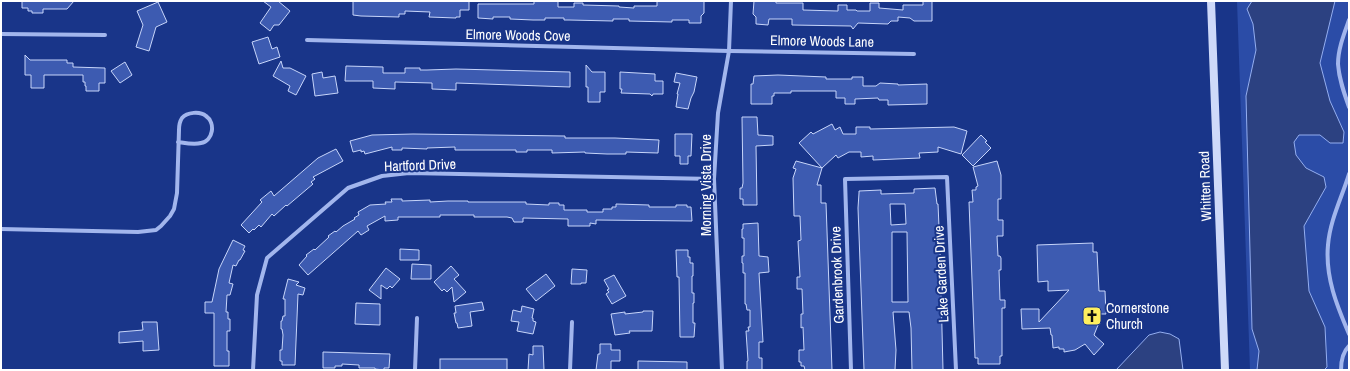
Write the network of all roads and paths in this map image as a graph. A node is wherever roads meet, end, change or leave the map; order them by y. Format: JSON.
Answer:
{"nodes":[{"id":1,"x":731,"y":1,"type":"edge"},
{"id":2,"x":1211,"y":1,"type":"edge"},
{"id":3,"x":1349,"y":20,"type":"edge"},
{"id":4,"x":1,"y":34,"type":"edge"},
{"id":5,"x":105,"y":35,"type":"dead end"},
{"id":6,"x":307,"y":40,"type":"dead end"},
{"id":7,"x":729,"y":51,"type":"junction"},
{"id":8,"x":914,"y":54,"type":"dead end"},
{"id":9,"x":1349,"y":107,"type":"edge"},
{"id":10,"x":178,"y":142,"type":"junction"},
{"id":11,"x":1349,"y":174,"type":"edge"},
{"id":12,"x":948,"y":177,"type":"joint"},
{"id":13,"x":714,"y":179,"type":"junction"},
{"id":14,"x":1,"y":229,"type":"edge"},
{"id":15,"x":417,"y":318,"type":"dead end"},
{"id":16,"x":572,"y":322,"type":"dead end"},
{"id":17,"x":1349,"y":334,"type":"edge"},
{"id":18,"x":1349,"y":346,"type":"edge"},
{"id":19,"x":253,"y":370,"type":"edge"},
{"id":20,"x":415,"y":370,"type":"edge"},
{"id":21,"x":570,"y":370,"type":"edge"},
{"id":22,"x":722,"y":370,"type":"edge"},
{"id":23,"x":851,"y":370,"type":"edge"},
{"id":24,"x":956,"y":370,"type":"edge"},
{"id":25,"x":1225,"y":370,"type":"edge"},
{"id":26,"x":1341,"y":370,"type":"edge"}],
"edges":[{"from":1,"to":7,"type":"street","name":"Morning Vista Drive"},
{"from":2,"to":25,"type":"main road","name":"Whitten Road"},
{"from":3,"to":9,"type":"street"},
{"from":4,"to":5,"type":"street"},
{"from":6,"to":7,"type":"street","name":"Elmore Woods Cove"},
{"from":7,"to":8,"type":"street","name":"Elmore Woods Lane"},
{"from":7,"to":13,"type":"street","name":"Morning Vista Drive"},
{"from":10,"to":10,"type":"street"},
{"from":10,"to":14,"type":"street"},
{"from":11,"to":17,"type":"street"},
{"from":12,"to":23,"type":"street","name":"Gardenbrook Drive"},
{"from":12,"to":24,"type":"street","name":"Lake Garden Drive"},
{"from":13,"to":19,"type":"street","name":"Hartford Drive"},
{"from":13,"to":22,"type":"street","name":"Morning Vista Drive"},
{"from":15,"to":20,"type":"street"},
{"from":16,"to":21,"type":"street"},
{"from":18,"to":26,"type":"street"}]}
